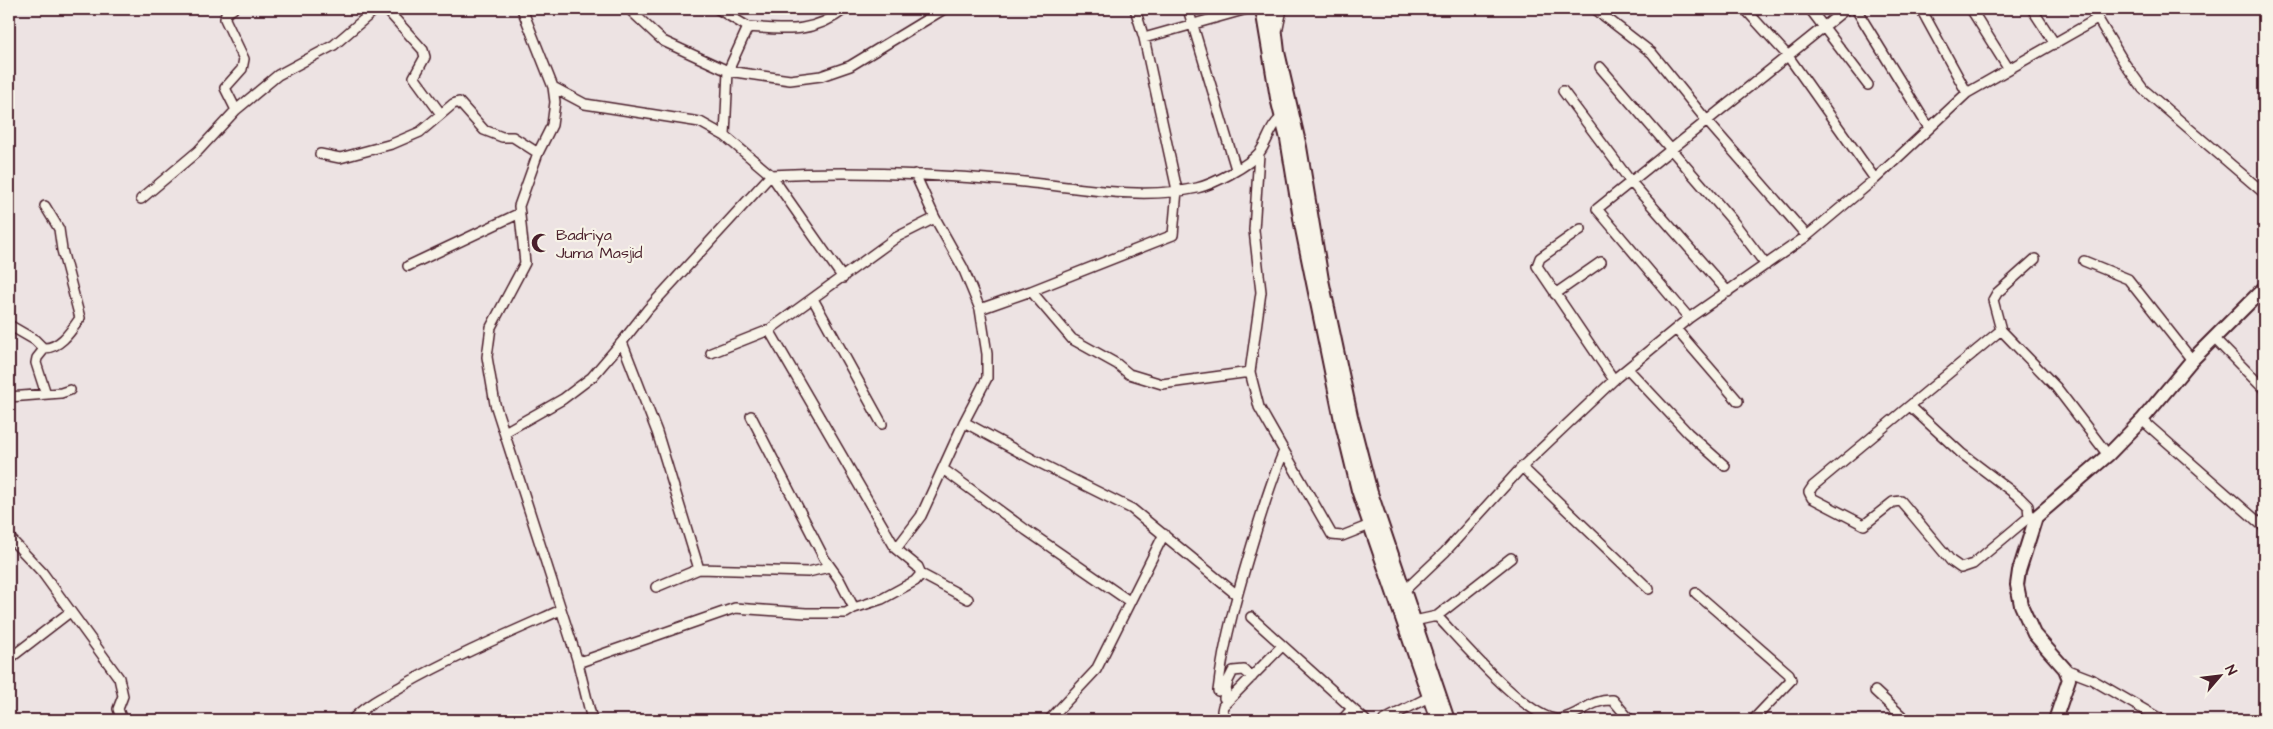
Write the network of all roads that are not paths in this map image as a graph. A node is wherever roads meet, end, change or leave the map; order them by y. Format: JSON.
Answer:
{"nodes":[{"id":1,"x":233,"y":9,"type":"edge"},
{"id":2,"x":376,"y":9,"type":"edge"},
{"id":3,"x":386,"y":9,"type":"edge"},
{"id":4,"x":522,"y":9,"type":"edge"},
{"id":5,"x":629,"y":9,"type":"edge"},
{"id":6,"x":718,"y":9,"type":"edge"},
{"id":7,"x":845,"y":9,"type":"edge"},
{"id":8,"x":944,"y":9,"type":"edge"},
{"id":9,"x":1135,"y":9,"type":"edge"},
{"id":10,"x":1188,"y":9,"type":"edge"},
{"id":11,"x":1247,"y":9,"type":"edge"},
{"id":12,"x":1262,"y":9,"type":"edge"},
{"id":13,"x":1273,"y":9,"type":"edge"},
{"id":14,"x":1282,"y":9,"type":"edge"},
{"id":15,"x":1595,"y":9,"type":"edge"},
{"id":16,"x":1745,"y":9,"type":"edge"},
{"id":17,"x":1810,"y":9,"type":"edge"},
{"id":18,"x":1846,"y":9,"type":"edge"},
{"id":19,"x":1856,"y":9,"type":"edge"},
{"id":20,"x":1920,"y":9,"type":"edge"},
{"id":21,"x":1970,"y":9,"type":"edge"},
{"id":22,"x":2032,"y":9,"type":"edge"},
{"id":23,"x":2092,"y":9,"type":"edge"},
{"id":24,"x":2097,"y":19,"type":"junction"},
{"id":25,"x":1192,"y":26,"type":"junction"},
{"id":26,"x":748,"y":27,"type":"junction"},
{"id":27,"x":1824,"y":27,"type":"junction"},
{"id":28,"x":1144,"y":38,"type":"junction"},
{"id":29,"x":1276,"y":38,"type":"junction"},
{"id":30,"x":2055,"y":44,"type":"junction"},
{"id":31,"x":1788,"y":56,"type":"junction"},
{"id":32,"x":1600,"y":67,"type":"dead end"},
{"id":33,"x":2008,"y":68,"type":"junction"},
{"id":34,"x":728,"y":72,"type":"junction"},
{"id":35,"x":1278,"y":75,"type":"junction"},
{"id":36,"x":1868,"y":85,"type":"dead end"},
{"id":37,"x":553,"y":88,"type":"junction"},
{"id":38,"x":1563,"y":91,"type":"dead end"},
{"id":39,"x":1967,"y":93,"type":"junction"},
{"id":40,"x":236,"y":110,"type":"junction"},
{"id":41,"x":441,"y":114,"type":"junction"},
{"id":42,"x":1287,"y":116,"type":"junction"},
{"id":43,"x":1707,"y":121,"type":"junction"},
{"id":44,"x":1929,"y":128,"type":"junction"},
{"id":45,"x":726,"y":136,"type":"junction"},
{"id":46,"x":1672,"y":150,"type":"junction"},
{"id":47,"x":538,"y":153,"type":"junction"},
{"id":48,"x":320,"y":154,"type":"dead end"},
{"id":49,"x":1258,"y":154,"type":"junction"},
{"id":50,"x":1236,"y":169,"type":"junction"},
{"id":51,"x":915,"y":174,"type":"junction"},
{"id":52,"x":771,"y":175,"type":"junction"},
{"id":53,"x":1875,"y":179,"type":"junction"},
{"id":54,"x":1631,"y":182,"type":"junction"},
{"id":55,"x":1177,"y":190,"type":"junction"},
{"id":56,"x":2264,"y":193,"type":"edge"},
{"id":57,"x":141,"y":200,"type":"dead end"},
{"id":58,"x":45,"y":206,"type":"dead end"},
{"id":59,"x":520,"y":212,"type":"junction"},
{"id":60,"x":935,"y":218,"type":"junction"},
{"id":61,"x":1581,"y":229,"type":"dead end"},
{"id":62,"x":1807,"y":236,"type":"junction"},
{"id":63,"x":2035,"y":259,"type":"dead end"},
{"id":64,"x":2084,"y":261,"type":"dead end"},
{"id":65,"x":1601,"y":262,"type":"dead end"},
{"id":66,"x":1766,"y":265,"type":"junction"},
{"id":67,"x":408,"y":266,"type":"dead end"},
{"id":68,"x":843,"y":278,"type":"junction"},
{"id":69,"x":2264,"y":288,"type":"edge"},
{"id":70,"x":1031,"y":291,"type":"junction"},
{"id":71,"x":1728,"y":292,"type":"junction"},
{"id":72,"x":1555,"y":294,"type":"junction"},
{"id":73,"x":813,"y":299,"type":"junction"},
{"id":74,"x":980,"y":309,"type":"junction"},
{"id":75,"x":1689,"y":318,"type":"junction"},
{"id":76,"x":9,"y":325,"type":"edge"},
{"id":77,"x":1676,"y":329,"type":"junction"},
{"id":78,"x":769,"y":330,"type":"junction"},
{"id":79,"x":2001,"y":330,"type":"junction"},
{"id":80,"x":2214,"y":338,"type":"junction"},
{"id":81,"x":622,"y":342,"type":"junction"},
{"id":82,"x":45,"y":348,"type":"junction"},
{"id":83,"x":711,"y":353,"type":"dead end"},
{"id":84,"x":2192,"y":360,"type":"junction"},
{"id":85,"x":1628,"y":369,"type":"junction"},
{"id":86,"x":1250,"y":372,"type":"junction"},
{"id":87,"x":1614,"y":380,"type":"junction"},
{"id":88,"x":2264,"y":389,"type":"edge"},
{"id":89,"x":70,"y":390,"type":"dead end"},
{"id":90,"x":46,"y":394,"type":"junction"},
{"id":91,"x":9,"y":397,"type":"edge"},
{"id":92,"x":1738,"y":401,"type":"dead end"},
{"id":93,"x":1910,"y":406,"type":"junction"},
{"id":94,"x":751,"y":416,"type":"dead end"},
{"id":95,"x":2142,"y":420,"type":"junction"},
{"id":96,"x":964,"y":422,"type":"junction"},
{"id":97,"x":882,"y":424,"type":"dead end"},
{"id":98,"x":505,"y":432,"type":"junction"},
{"id":99,"x":1284,"y":451,"type":"junction"},
{"id":100,"x":2108,"y":455,"type":"junction"},
{"id":101,"x":1724,"y":466,"type":"dead end"},
{"id":102,"x":1522,"y":467,"type":"junction"},
{"id":103,"x":943,"y":469,"type":"junction"},
{"id":104,"x":2032,"y":517,"type":"junction"},
{"id":105,"x":1370,"y":525,"type":"junction"},
{"id":106,"x":2264,"y":527,"type":"edge"},
{"id":107,"x":1164,"y":534,"type":"junction"},
{"id":108,"x":9,"y":538,"type":"edge"},
{"id":109,"x":1382,"y":544,"type":"junction"},
{"id":110,"x":896,"y":549,"type":"junction"},
{"id":111,"x":1511,"y":558,"type":"dead end"},
{"id":112,"x":829,"y":567,"type":"junction"},
{"id":113,"x":699,"y":569,"type":"junction"},
{"id":114,"x":921,"y":574,"type":"junction"},
{"id":115,"x":656,"y":586,"type":"dead end"},
{"id":116,"x":1649,"y":589,"type":"dead end"},
{"id":117,"x":1404,"y":591,"type":"junction"},
{"id":118,"x":1696,"y":593,"type":"dead end"},
{"id":119,"x":1236,"y":595,"type":"junction"},
{"id":120,"x":968,"y":598,"type":"dead end"},
{"id":121,"x":1129,"y":601,"type":"junction"},
{"id":122,"x":854,"y":608,"type":"junction"},
{"id":123,"x":561,"y":610,"type":"junction"},
{"id":124,"x":70,"y":612,"type":"junction"},
{"id":125,"x":1437,"y":616,"type":"junction"},
{"id":126,"x":1251,"y":617,"type":"dead end"},
{"id":127,"x":1414,"y":621,"type":"junction"},
{"id":128,"x":1282,"y":646,"type":"junction"},
{"id":129,"x":12,"y":658,"type":"edge"},
{"id":130,"x":577,"y":659,"type":"junction"},
{"id":131,"x":1423,"y":662,"type":"junction"},
{"id":132,"x":9,"y":668,"type":"edge"},
{"id":133,"x":2065,"y":670,"type":"junction"},
{"id":134,"x":1252,"y":677,"type":"junction"},
{"id":135,"x":1875,"y":691,"type":"dead end"},
{"id":136,"x":1429,"y":697,"type":"junction"},
{"id":137,"x":1351,"y":710,"type":"junction"},
{"id":138,"x":122,"y":720,"type":"edge"},
{"id":139,"x":352,"y":720,"type":"edge"},
{"id":140,"x":592,"y":720,"type":"edge"},
{"id":141,"x":1049,"y":720,"type":"edge"},
{"id":142,"x":1227,"y":720,"type":"edge"},
{"id":143,"x":1342,"y":720,"type":"edge"},
{"id":144,"x":1365,"y":720,"type":"edge"},
{"id":145,"x":1384,"y":720,"type":"edge"},
{"id":146,"x":1437,"y":720,"type":"edge"},
{"id":147,"x":1448,"y":720,"type":"edge"},
{"id":148,"x":1630,"y":720,"type":"edge"},
{"id":149,"x":1752,"y":720,"type":"edge"},
{"id":150,"x":1906,"y":720,"type":"edge"},
{"id":151,"x":2055,"y":720,"type":"edge"},
{"id":152,"x":2162,"y":720,"type":"edge"}],
"edges":[{"from":1,"to":40,"type":"street"},
{"from":2,"to":40,"type":"street"},
{"from":3,"to":41,"type":"street"},
{"from":4,"to":37,"type":"street"},
{"from":5,"to":34,"type":"street"},
{"from":6,"to":26,"type":"street"},
{"from":7,"to":26,"type":"street"},
{"from":8,"to":34,"type":"street"},
{"from":9,"to":28,"type":"street"},
{"from":10,"to":25,"type":"street"},
{"from":11,"to":25,"type":"street"},
{"from":12,"to":35,"type":"main road"},
{"from":13,"to":29,"type":"main road"},
{"from":14,"to":29,"type":"street"},
{"from":15,"to":43,"type":"street"},
{"from":16,"to":31,"type":"street"},
{"from":17,"to":27,"type":"street"},
{"from":18,"to":27,"type":"street"},
{"from":19,"to":44,"type":"street"},
{"from":20,"to":39,"type":"street"},
{"from":21,"to":33,"type":"street"},
{"from":22,"to":30,"type":"street"},
{"from":23,"to":24,"type":"street"},
{"from":24,"to":30,"type":"street"},
{"from":24,"to":56,"type":"street"},
{"from":25,"to":28,"type":"street"},
{"from":25,"to":50,"type":"street"},
{"from":26,"to":34,"type":"street"},
{"from":27,"to":31,"type":"street"},
{"from":27,"to":36,"type":"street"},
{"from":28,"to":55,"type":"street"},
{"from":29,"to":35,"type":"main road"},
{"from":30,"to":33,"type":"street"},
{"from":31,"to":43,"type":"street"},
{"from":31,"to":53,"type":"street"},
{"from":32,"to":46,"type":"street"},
{"from":33,"to":39,"type":"street"},
{"from":34,"to":45,"type":"street"},
{"from":35,"to":42,"type":"main road"},
{"from":37,"to":45,"type":"street"},
{"from":37,"to":47,"type":"street"},
{"from":38,"to":54,"type":"street"},
{"from":39,"to":44,"type":"street"},
{"from":40,"to":57,"type":"street"},
{"from":41,"to":47,"type":"street"},
{"from":41,"to":48,"type":"street"},
{"from":42,"to":49,"type":"street"},
{"from":42,"to":105,"type":"main road"},
{"from":42,"to":109,"type":"main road"},
{"from":43,"to":46,"type":"street"},
{"from":43,"to":62,"type":"street"},
{"from":44,"to":53,"type":"street"},
{"from":45,"to":52,"type":"street"},
{"from":46,"to":54,"type":"street"},
{"from":46,"to":66,"type":"street"},
{"from":47,"to":59,"type":"street"},
{"from":49,"to":50,"type":"street"},
{"from":49,"to":86,"type":"street"},
{"from":50,"to":55,"type":"street"},
{"from":51,"to":52,"type":"street"},
{"from":51,"to":55,"type":"street"},
{"from":51,"to":60,"type":"street"},
{"from":52,"to":68,"type":"street"},
{"from":52,"to":81,"type":"street"},
{"from":53,"to":62,"type":"street"},
{"from":54,"to":71,"type":"street"},
{"from":54,"to":75,"type":"street"},
{"from":55,"to":70,"type":"street"},
{"from":58,"to":82,"type":"street"},
{"from":59,"to":67,"type":"street"},
{"from":59,"to":98,"type":"street"},
{"from":60,"to":68,"type":"street"},
{"from":60,"to":74,"type":"street"},
{"from":61,"to":72,"type":"street"},
{"from":62,"to":66,"type":"street"},
{"from":63,"to":79,"type":"street"},
{"from":64,"to":84,"type":"street"},
{"from":65,"to":72,"type":"street"},
{"from":66,"to":71,"type":"street"},
{"from":68,"to":73,"type":"street"},
{"from":69,"to":80,"type":"main road"},
{"from":70,"to":74,"type":"street"},
{"from":70,"to":86,"type":"street"},
{"from":71,"to":75,"type":"street"},
{"from":72,"to":87,"type":"street"},
{"from":73,"to":78,"type":"street"},
{"from":73,"to":97,"type":"street"},
{"from":74,"to":96,"type":"street"},
{"from":75,"to":77,"type":"street"},
{"from":76,"to":82,"type":"street"},
{"from":77,"to":85,"type":"street"},
{"from":77,"to":92,"type":"street"},
{"from":78,"to":83,"type":"street"},
{"from":78,"to":110,"type":"street"},
{"from":79,"to":93,"type":"street"},
{"from":79,"to":100,"type":"street"},
{"from":80,"to":84,"type":"main road"},
{"from":80,"to":88,"type":"street"},
{"from":81,"to":98,"type":"street"},
{"from":81,"to":113,"type":"street"},
{"from":82,"to":90,"type":"street"},
{"from":84,"to":95,"type":"main road"},
{"from":85,"to":87,"type":"street"},
{"from":85,"to":101,"type":"street"},
{"from":86,"to":99,"type":"street"},
{"from":87,"to":102,"type":"street"},
{"from":89,"to":90,"type":"street"},
{"from":90,"to":91,"type":"street"},
{"from":93,"to":104,"type":"street"},
{"from":93,"to":104,"type":"street"},
{"from":94,"to":112,"type":"street"},
{"from":95,"to":100,"type":"main road"},
{"from":95,"to":106,"type":"street"},
{"from":96,"to":103,"type":"street"},
{"from":96,"to":107,"type":"street"},
{"from":98,"to":123,"type":"street"},
{"from":99,"to":105,"type":"street"},
{"from":99,"to":119,"type":"street"},
{"from":100,"to":104,"type":"main road"},
{"from":102,"to":116,"type":"street"},
{"from":102,"to":117,"type":"street"},
{"from":103,"to":110,"type":"street"},
{"from":103,"to":121,"type":"street"},
{"from":104,"to":133,"type":"main road"},
{"from":105,"to":109,"type":"main road"},
{"from":107,"to":119,"type":"street"},
{"from":107,"to":121,"type":"street"},
{"from":108,"to":124,"type":"street"},
{"from":109,"to":117,"type":"main road"},
{"from":109,"to":131,"type":"main road"},
{"from":110,"to":114,"type":"street"},
{"from":111,"to":125,"type":"street"},
{"from":112,"to":113,"type":"street"},
{"from":112,"to":122,"type":"street"},
{"from":113,"to":115,"type":"street"},
{"from":114,"to":120,"type":"street"},
{"from":114,"to":122,"type":"street"},
{"from":117,"to":127,"type":"main road"},
{"from":118,"to":149,"type":"street"},
{"from":119,"to":134,"type":"street"},
{"from":121,"to":141,"type":"street"},
{"from":122,"to":130,"type":"street"},
{"from":123,"to":130,"type":"street"},
{"from":123,"to":139,"type":"street"},
{"from":124,"to":129,"type":"street"},
{"from":124,"to":138,"type":"street"},
{"from":125,"to":127,"type":"street"},
{"from":125,"to":148,"type":"street"},
{"from":126,"to":128,"type":"street"},
{"from":127,"to":131,"type":"main road"},
{"from":128,"to":134,"type":"street"},
{"from":128,"to":137,"type":"street"},
{"from":129,"to":132,"type":"street"},
{"from":130,"to":140,"type":"street"},
{"from":131,"to":136,"type":"main road"},
{"from":131,"to":147,"type":"main road"},
{"from":133,"to":151,"type":"main road"},
{"from":133,"to":152,"type":"street"},
{"from":134,"to":142,"type":"street"},
{"from":135,"to":150,"type":"street"},
{"from":136,"to":145,"type":"street"},
{"from":136,"to":146,"type":"main road"},
{"from":137,"to":143,"type":"street"},
{"from":137,"to":144,"type":"street"}]}
